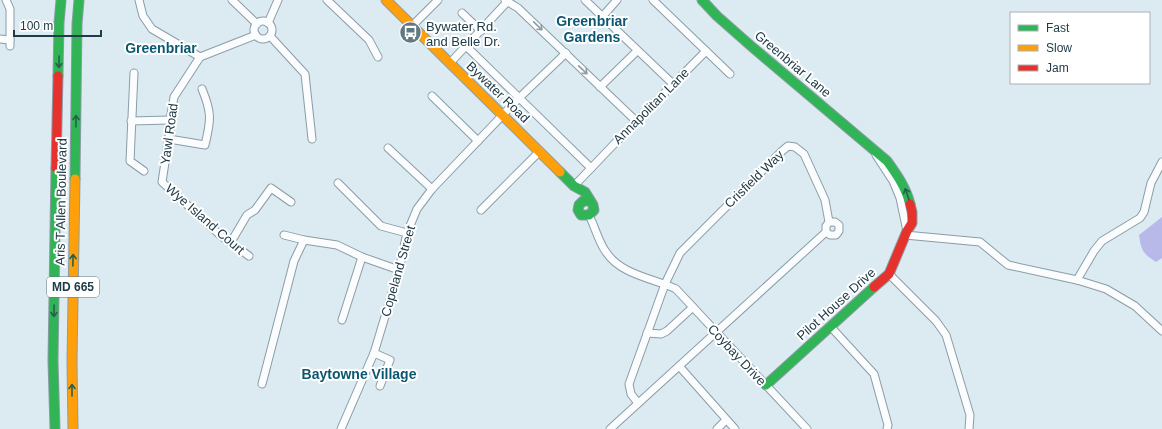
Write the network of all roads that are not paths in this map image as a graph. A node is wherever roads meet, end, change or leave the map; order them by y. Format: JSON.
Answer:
{"nodes":[{"id":1,"x":6,"y":0,"type":"edge"},
{"id":2,"x":61,"y":0,"type":"edge"},
{"id":3,"x":79,"y":0,"type":"edge"},
{"id":4,"x":139,"y":0,"type":"edge"},
{"id":5,"x":232,"y":0,"type":"edge"},
{"id":6,"x":278,"y":0,"type":"edge"},
{"id":7,"x":327,"y":0,"type":"edge"},
{"id":8,"x":386,"y":0,"type":"edge"},
{"id":9,"x":438,"y":0,"type":"edge"},
{"id":10,"x":585,"y":0,"type":"edge"},
{"id":11,"x":617,"y":0,"type":"edge"},
{"id":12,"x":653,"y":0,"type":"edge"},
{"id":13,"x":702,"y":0,"type":"edge"},
{"id":14,"x":506,"y":1,"type":"edge"},
{"id":15,"x":462,"y":13,"type":"dead end"},
{"id":16,"x":602,"y":16,"type":"junction"},
{"id":17,"x":268,"y":23,"type":"junction"},
{"id":18,"x":257,"y":24,"type":"junction"},
{"id":19,"x":412,"y":26,"type":"junction"},
{"id":20,"x":481,"y":31,"type":"junction"},
{"id":21,"x":256,"y":35,"type":"junction"},
{"id":22,"x":270,"y":36,"type":"junction"},
{"id":23,"x":0,"y":39,"type":"edge"},
{"id":24,"x":466,"y":46,"type":"junction"},
{"id":25,"x":637,"y":51,"type":"junction"},
{"id":26,"x":706,"y":51,"type":"junction"},
{"id":27,"x":566,"y":53,"type":"junction"},
{"id":28,"x":200,"y":57,"type":"junction"},
{"id":29,"x":378,"y":57,"type":"dead end"},
{"id":30,"x":450,"y":63,"type":"junction"},
{"id":31,"x":134,"y":73,"type":"dead end"},
{"id":32,"x":730,"y":74,"type":"dead end"},
{"id":33,"x":673,"y":84,"type":"junction"},
{"id":34,"x":600,"y":87,"type":"junction"},
{"id":35,"x":202,"y":89,"type":"dead end"},
{"id":36,"x":432,"y":96,"type":"dead end"},
{"id":37,"x":519,"y":98,"type":"junction"},
{"id":38,"x":503,"y":115,"type":"junction"},
{"id":39,"x":170,"y":120,"type":"junction"},
{"id":40,"x":131,"y":121,"type":"junction"},
{"id":41,"x":636,"y":121,"type":"junction"},
{"id":42,"x":169,"y":139,"type":"junction"},
{"id":43,"x":312,"y":139,"type":"dead end"},
{"id":44,"x":478,"y":141,"type":"junction"},
{"id":45,"x":869,"y":146,"type":"joint"},
{"id":46,"x":388,"y":148,"type":"dead end"},
{"id":47,"x":540,"y":151,"type":"junction"},
{"id":48,"x":1162,"y":162,"type":"edge"},
{"id":49,"x":591,"y":168,"type":"junction"},
{"id":50,"x":144,"y":171,"type":"dead end"},
{"id":51,"x":162,"y":182,"type":"joint"},
{"id":52,"x":338,"y":183,"type":"dead end"},
{"id":53,"x":574,"y":186,"type":"junction"},
{"id":54,"x":432,"y":190,"type":"junction"},
{"id":55,"x":586,"y":201,"type":"junction"},
{"id":56,"x":290,"y":202,"type":"dead end"},
{"id":57,"x":481,"y":210,"type":"dead end"},
{"id":58,"x":589,"y":216,"type":"junction"},
{"id":59,"x":829,"y":222,"type":"junction"},
{"id":60,"x":826,"y":232,"type":"junction"},
{"id":61,"x":406,"y":233,"type":"junction"},
{"id":62,"x":906,"y":233,"type":"junction"},
{"id":63,"x":284,"y":235,"type":"dead end"},
{"id":64,"x":304,"y":240,"type":"junction"},
{"id":65,"x":231,"y":242,"type":"junction"},
{"id":66,"x":249,"y":256,"type":"dead end"},
{"id":67,"x":362,"y":257,"type":"junction"},
{"id":68,"x":399,"y":270,"type":"junction"},
{"id":69,"x":889,"y":274,"type":"junction"},
{"id":70,"x":1076,"y":280,"type":"junction"},
{"id":71,"x":665,"y":284,"type":"junction"},
{"id":72,"x":693,"y":307,"type":"junction"},
{"id":73,"x":342,"y":320,"type":"dead end"},
{"id":74,"x":830,"y":326,"type":"junction"},
{"id":75,"x":1162,"y":330,"type":"edge"},
{"id":76,"x":647,"y":333,"type":"junction"},
{"id":77,"x":716,"y":333,"type":"junction"},
{"id":78,"x":374,"y":353,"type":"junction"},
{"id":79,"x":679,"y":366,"type":"junction"},
{"id":80,"x":262,"y":384,"type":"dead end"},
{"id":81,"x":766,"y":385,"type":"junction"},
{"id":82,"x":380,"y":386,"type":"dead end"},
{"id":83,"x":638,"y":403,"type":"junction"},
{"id":84,"x":726,"y":420,"type":"junction"},
{"id":85,"x":55,"y":429,"type":"edge"},
{"id":86,"x":73,"y":429,"type":"edge"},
{"id":87,"x":340,"y":429,"type":"edge"},
{"id":88,"x":610,"y":429,"type":"edge"},
{"id":89,"x":717,"y":429,"type":"edge"},
{"id":90,"x":735,"y":429,"type":"edge"},
{"id":91,"x":807,"y":429,"type":"edge"},
{"id":92,"x":887,"y":429,"type":"edge"},
{"id":93,"x":969,"y":429,"type":"edge"}],
"edges":[{"from":1,"to":23,"type":"street"},
{"from":2,"to":85,"type":"street","name":"Aris T Allen Boulevard","number":"MD 665","one_way":true},
{"from":86,"to":3,"type":"street","name":"Aris T Allen Boulevard","number":"MD 665","one_way":true},
{"from":4,"to":28,"type":"street"},
{"from":5,"to":18,"type":"street"},
{"from":6,"to":17,"type":"street"},
{"from":7,"to":29,"type":"street"},
{"from":8,"to":19,"type":"street","name":"Bywater Road"},
{"from":9,"to":19,"type":"street"},
{"from":10,"to":16,"type":"street"},
{"from":11,"to":16,"type":"street"},
{"from":12,"to":26,"type":"street"},
{"from":13,"to":45,"type":"street","name":"Greenbriar Lane"},
{"from":14,"to":20,"type":"street"},
{"from":14,"to":27,"type":"street","one_way":true},
{"from":15,"to":20,"type":"street"},
{"from":16,"to":25,"type":"street"},
{"from":17,"to":18,"type":"street"},
{"from":17,"to":22,"type":"street"},
{"from":18,"to":21,"type":"street"},
{"from":19,"to":30,"type":"street","name":"Bywater Road"},
{"from":20,"to":24,"type":"street"},
{"from":21,"to":22,"type":"street"},
{"from":21,"to":28,"type":"street"},
{"from":22,"to":43,"type":"street"},
{"from":24,"to":30,"type":"street"},
{"from":24,"to":37,"type":"street"},
{"from":25,"to":33,"type":"street"},
{"from":25,"to":34,"type":"street"},
{"from":26,"to":32,"type":"street"},
{"from":26,"to":33,"type":"street","name":"Annapolitan Lane"},
{"from":27,"to":34,"type":"street","one_way":true},
{"from":27,"to":37,"type":"street","name":"Copeland Street"},
{"from":28,"to":39,"type":"street","name":"Yawl Road"},
{"from":30,"to":38,"type":"street","name":"Bywater Road"},
{"from":31,"to":40,"type":"street"},
{"from":33,"to":41,"type":"street","name":"Annapolitan Lane"},
{"from":34,"to":41,"type":"street"},
{"from":35,"to":42,"type":"street"},
{"from":36,"to":44,"type":"street"},
{"from":37,"to":38,"type":"street","name":"Copeland Street"},
{"from":37,"to":49,"type":"street"},
{"from":38,"to":44,"type":"street","name":"Copeland Street"},
{"from":38,"to":47,"type":"street","name":"Bywater Road"},
{"from":39,"to":40,"type":"street"},
{"from":39,"to":42,"type":"street","name":"Yawl Road"},
{"from":40,"to":50,"type":"street"},
{"from":41,"to":49,"type":"street","name":"Annapolitan Lane"},
{"from":42,"to":51,"type":"street","name":"Yawl Road"},
{"from":44,"to":54,"type":"street","name":"Copeland Street"},
{"from":45,"to":62,"type":"street","name":"Pilot House Drive"},
{"from":46,"to":54,"type":"street"},
{"from":47,"to":53,"type":"street","name":"Bywater Road"},
{"from":47,"to":57,"type":"street"},
{"from":48,"to":70,"type":"street"},
{"from":49,"to":53,"type":"street","name":"Annapolitan Lane"},
{"from":51,"to":65,"type":"street","name":"Wye Island Court"},
{"from":52,"to":61,"type":"street"},
{"from":53,"to":55,"type":"street","name":"Bywater Road"},
{"from":54,"to":61,"type":"street","name":"Copeland Street"},
{"from":55,"to":58,"type":"street"},
{"from":55,"to":58,"type":"street"},
{"from":56,"to":65,"type":"street"},
{"from":58,"to":71,"type":"street"},
{"from":59,"to":60,"type":"street","name":"Crisfield Way"},
{"from":59,"to":60,"type":"street","name":"Crisfield Way"},
{"from":59,"to":71,"type":"street","name":"Crisfield Way"},
{"from":60,"to":77,"type":"street","name":"Crisfield Way"},
{"from":61,"to":68,"type":"street","name":"Copeland Street"},
{"from":62,"to":69,"type":"street","name":"Pilot House Drive"},
{"from":62,"to":70,"type":"street"},
{"from":63,"to":64,"type":"street"},
{"from":64,"to":67,"type":"street"},
{"from":64,"to":80,"type":"street"},
{"from":65,"to":66,"type":"street","name":"Wye Island Court"},
{"from":67,"to":68,"type":"street"},
{"from":67,"to":73,"type":"street"},
{"from":68,"to":78,"type":"street","name":"Copeland Street"},
{"from":69,"to":74,"type":"street","name":"Pilot House Drive"},
{"from":69,"to":93,"type":"street"},
{"from":70,"to":75,"type":"street"},
{"from":71,"to":72,"type":"street","name":"Coybay Drive"},
{"from":71,"to":76,"type":"street"},
{"from":72,"to":76,"type":"street"},
{"from":72,"to":77,"type":"street","name":"Coybay Drive"},
{"from":74,"to":81,"type":"street","name":"Pilot House Drive"},
{"from":74,"to":92,"type":"street"},
{"from":76,"to":83,"type":"street"},
{"from":77,"to":79,"type":"street","name":"Crisfield Way"},
{"from":77,"to":81,"type":"street","name":"Coybay Drive"},
{"from":78,"to":82,"type":"street"},
{"from":78,"to":87,"type":"street","name":"Copeland Street"},
{"from":79,"to":83,"type":"street","name":"Crisfield Way"},
{"from":79,"to":84,"type":"street"},
{"from":81,"to":91,"type":"street","name":"Coybay Drive"},
{"from":83,"to":88,"type":"street","name":"Crisfield Way"},
{"from":84,"to":89,"type":"street"},
{"from":84,"to":90,"type":"street"}]}
